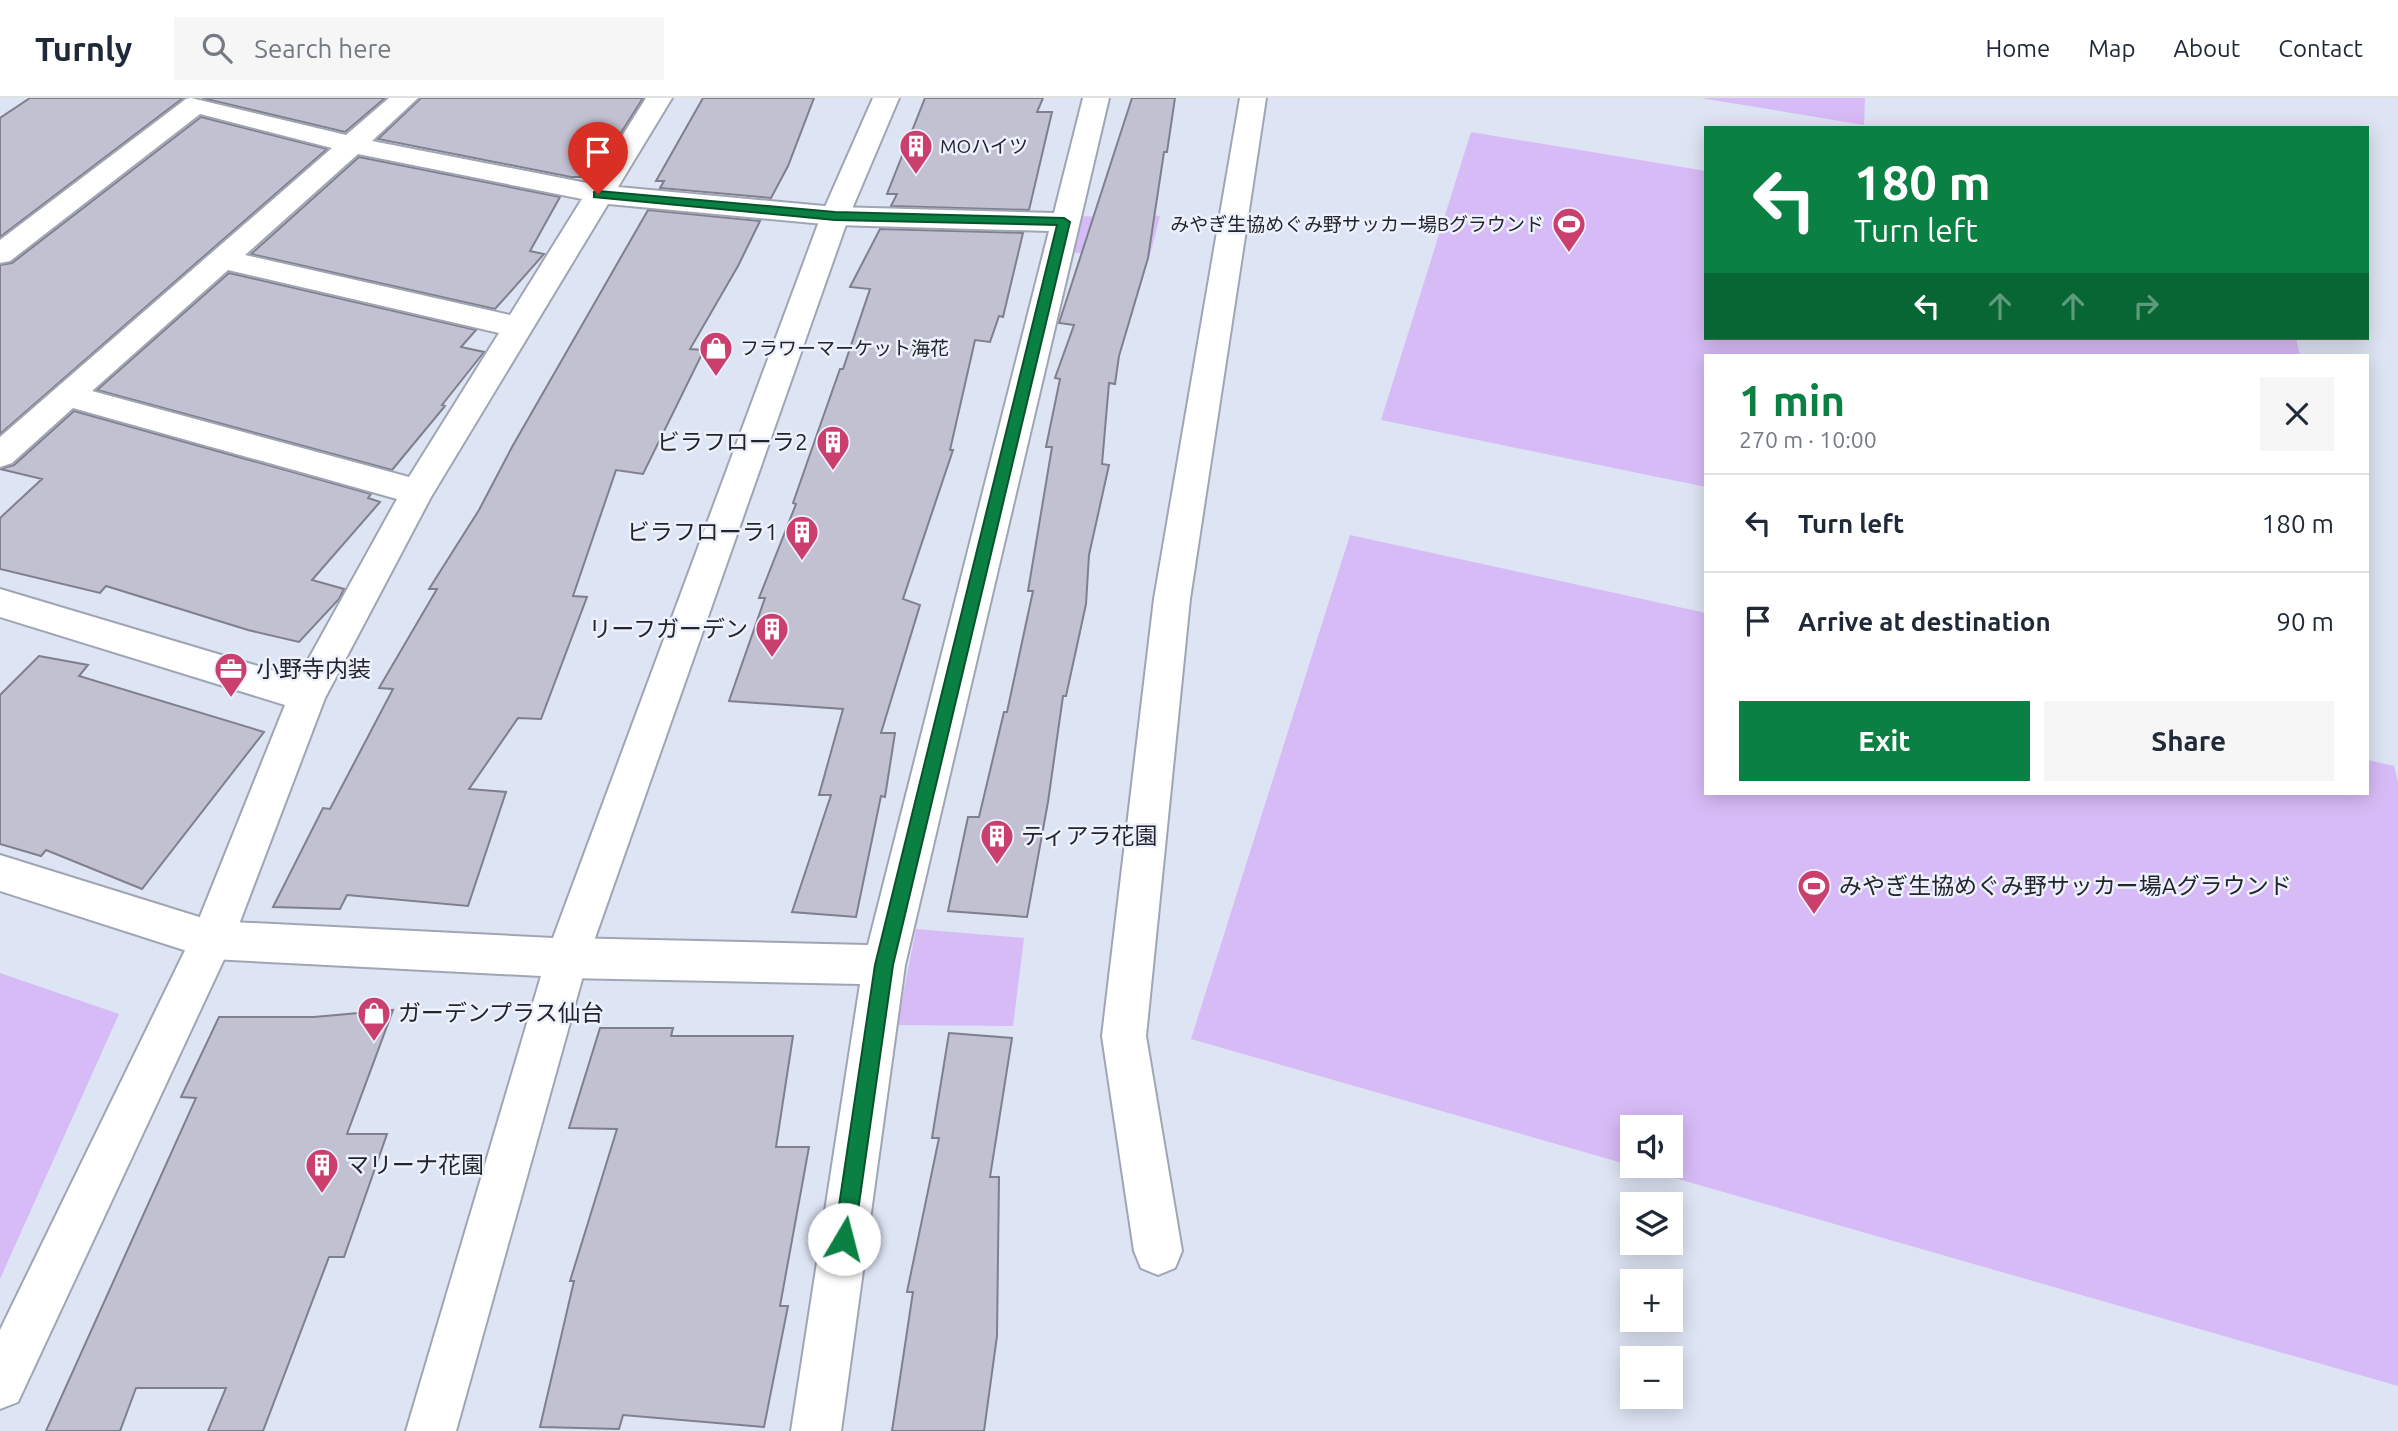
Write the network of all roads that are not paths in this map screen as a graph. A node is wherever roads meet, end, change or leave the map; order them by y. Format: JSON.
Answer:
{"nodes":[{"id":1,"x":405,"y":98,"type":"edge"},
{"id":2,"x":659,"y":98,"type":"edge"},
{"id":3,"x":886,"y":98,"type":"edge"},
{"id":4,"x":1096,"y":98,"type":"edge"},
{"id":5,"x":1253,"y":98,"type":"edge"},
{"id":6,"x":199,"y":102,"type":"edge"},
{"id":7,"x":352,"y":145,"type":"junction"},
{"id":8,"x":598,"y":194,"type":"junction"},
{"id":9,"x":835,"y":216,"type":"junction"},
{"id":10,"x":1064,"y":222,"type":"junction"},
{"id":11,"x":0,"y":254,"type":"edge"},
{"id":12,"x":222,"y":259,"type":"junction"},
{"id":13,"x":519,"y":327,"type":"junction"},
{"id":14,"x":68,"y":396,"type":"junction"},
{"id":15,"x":0,"y":455,"type":"edge"},
{"id":16,"x":417,"y":492,"type":"junction"},
{"id":17,"x":0,"y":603,"type":"edge"},
{"id":18,"x":307,"y":696,"type":"junction"},
{"id":19,"x":0,"y":873,"type":"edge"},
{"id":20,"x":212,"y":940,"type":"junction"},
{"id":21,"x":568,"y":958,"type":"junction"},
{"id":22,"x":884,"y":965,"type":"junction"},
{"id":23,"x":1158,"y":1251,"type":"dead end"},
{"id":24,"x":0,"y":1384,"type":"edge"},
{"id":25,"x":430,"y":1431,"type":"edge"},
{"id":26,"x":816,"y":1431,"type":"edge"}],
"edges":[{"from":1,"to":7,"type":"street"},
{"from":2,"to":8,"type":"street"},
{"from":3,"to":9,"type":"street"},
{"from":4,"to":10,"type":"street"},
{"from":5,"to":23,"type":"street"},
{"from":6,"to":7,"type":"street"},
{"from":6,"to":11,"type":"street"},
{"from":7,"to":8,"type":"street"},
{"from":7,"to":12,"type":"street"},
{"from":8,"to":9,"type":"street"},
{"from":8,"to":13,"type":"street"},
{"from":9,"to":10,"type":"street"},
{"from":9,"to":21,"type":"street"},
{"from":10,"to":22,"type":"street"},
{"from":12,"to":13,"type":"street"},
{"from":12,"to":14,"type":"street"},
{"from":13,"to":16,"type":"street"},
{"from":14,"to":15,"type":"street"},
{"from":14,"to":16,"type":"street"},
{"from":16,"to":18,"type":"street"},
{"from":17,"to":18,"type":"street"},
{"from":18,"to":20,"type":"street"},
{"from":19,"to":20,"type":"street"},
{"from":20,"to":21,"type":"street"},
{"from":20,"to":24,"type":"street"},
{"from":21,"to":22,"type":"street"},
{"from":21,"to":25,"type":"street"},
{"from":22,"to":26,"type":"street"}]}
